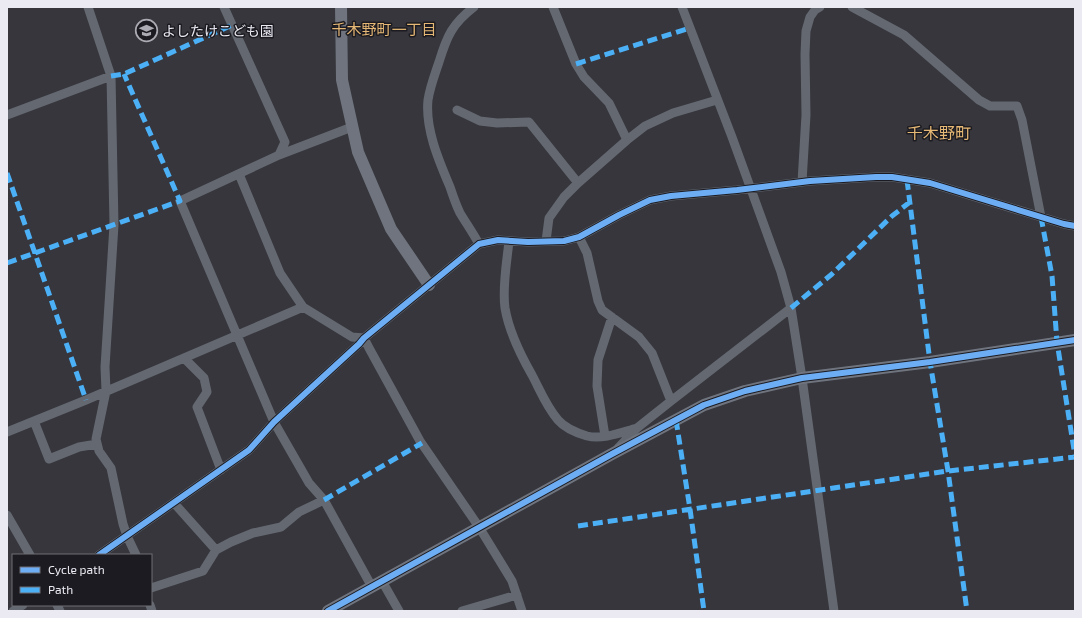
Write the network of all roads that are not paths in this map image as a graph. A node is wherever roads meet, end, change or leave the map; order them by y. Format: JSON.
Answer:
{"nodes":[{"id":1,"x":88,"y":7,"type":"edge"},
{"id":2,"x":224,"y":7,"type":"edge"},
{"id":3,"x":340,"y":7,"type":"edge"},
{"id":4,"x":474,"y":7,"type":"edge"},
{"id":5,"x":553,"y":7,"type":"edge"},
{"id":6,"x":682,"y":7,"type":"edge"},
{"id":7,"x":820,"y":7,"type":"edge"},
{"id":8,"x":852,"y":7,"type":"edge"},
{"id":9,"x":111,"y":76,"type":"junction"},
{"id":10,"x":717,"y":100,"type":"junction"},
{"id":11,"x":457,"y":110,"type":"dead end"},
{"id":12,"x":7,"y":115,"type":"edge"},
{"id":13,"x":352,"y":127,"type":"junction"},
{"id":14,"x":627,"y":140,"type":"junction"},
{"id":15,"x":279,"y":155,"type":"junction"},
{"id":16,"x":239,"y":174,"type":"junction"},
{"id":17,"x":802,"y":182,"type":"junction"},
{"id":18,"x":578,"y":183,"type":"junction"},
{"id":19,"x":750,"y":189,"type":"junction"},
{"id":20,"x":1041,"y":217,"type":"junction"},
{"id":21,"x":1075,"y":226,"type":"edge"},
{"id":22,"x":579,"y":237,"type":"junction"},
{"id":23,"x":509,"y":241,"type":"junction"},
{"id":24,"x":546,"y":241,"type":"junction"},
{"id":25,"x":479,"y":244,"type":"junction"},
{"id":26,"x":429,"y":284,"type":"junction"},
{"id":27,"x":304,"y":307,"type":"junction"},
{"id":28,"x":791,"y":308,"type":"junction"},
{"id":29,"x":612,"y":317,"type":"junction"},
{"id":30,"x":238,"y":335,"type":"junction"},
{"id":31,"x":364,"y":338,"type":"junction"},
{"id":32,"x":1075,"y":340,"type":"edge"},
{"id":33,"x":184,"y":358,"type":"junction"},
{"id":34,"x":802,"y":378,"type":"junction"},
{"id":35,"x":106,"y":391,"type":"junction"},
{"id":36,"x":671,"y":401,"type":"junction"},
{"id":37,"x":34,"y":421,"type":"junction"},
{"id":38,"x":274,"y":422,"type":"junction"},
{"id":39,"x":637,"y":428,"type":"junction"},
{"id":40,"x":7,"y":432,"type":"edge"},
{"id":41,"x":605,"y":436,"type":"junction"},
{"id":42,"x":97,"y":444,"type":"junction"},
{"id":43,"x":612,"y":454,"type":"junction"},
{"id":44,"x":220,"y":470,"type":"junction"},
{"id":45,"x":324,"y":500,"type":"junction"},
{"id":46,"x":174,"y":503,"type":"junction"},
{"id":47,"x":7,"y":515,"type":"edge"},
{"id":48,"x":479,"y":527,"type":"junction"},
{"id":49,"x":127,"y":536,"type":"junction"},
{"id":50,"x":216,"y":550,"type":"junction"},
{"id":51,"x":29,"y":554,"type":"edge"},
{"id":52,"x":100,"y":554,"type":"edge"},
{"id":53,"x":136,"y":554,"type":"edge"},
{"id":54,"x":382,"y":581,"type":"junction"},
{"id":55,"x":372,"y":587,"type":"junction"},
{"id":56,"x":152,"y":588,"type":"edge"},
{"id":57,"x":517,"y":595,"type":"junction"},
{"id":58,"x":343,"y":607,"type":"edge"},
{"id":59,"x":328,"y":611,"type":"edge"},
{"id":60,"x":399,"y":611,"type":"edge"},
{"id":61,"x":462,"y":611,"type":"edge"},
{"id":62,"x":522,"y":611,"type":"edge"},
{"id":63,"x":834,"y":611,"type":"edge"}],
"edges":[{"from":1,"to":9,"type":"street"},
{"from":2,"to":15,"type":"street"},
{"from":3,"to":13,"type":"street"},
{"from":4,"to":25,"type":"street"},
{"from":5,"to":14,"type":"street"},
{"from":6,"to":10,"type":"street"},
{"from":7,"to":17,"type":"street"},
{"from":8,"to":20,"type":"street"},
{"from":9,"to":12,"type":"street"},
{"from":9,"to":35,"type":"street"},
{"from":10,"to":14,"type":"street"},
{"from":10,"to":19,"type":"street"},
{"from":11,"to":18,"type":"street"},
{"from":13,"to":15,"type":"street"},
{"from":13,"to":26,"type":"street"},
{"from":14,"to":18,"type":"street"},
{"from":15,"to":16,"type":"street"},
{"from":16,"to":27,"type":"street"},
{"from":16,"to":30,"type":"street"},
{"from":17,"to":19,"type":"street"},
{"from":17,"to":20,"type":"street"},
{"from":18,"to":24,"type":"street"},
{"from":19,"to":22,"type":"street"},
{"from":19,"to":28,"type":"street"},
{"from":20,"to":21,"type":"street"},
{"from":22,"to":24,"type":"street"},
{"from":22,"to":29,"type":"street"},
{"from":23,"to":24,"type":"street"},
{"from":23,"to":25,"type":"street"},
{"from":23,"to":41,"type":"street"},
{"from":25,"to":26,"type":"street"},
{"from":26,"to":31,"type":"street"},
{"from":27,"to":30,"type":"street"},
{"from":27,"to":31,"type":"street"},
{"from":28,"to":34,"type":"street"},
{"from":28,"to":36,"type":"street"},
{"from":29,"to":36,"type":"street"},
{"from":29,"to":41,"type":"street"},
{"from":30,"to":33,"type":"street"},
{"from":30,"to":38,"type":"street"},
{"from":31,"to":38,"type":"street"},
{"from":31,"to":48,"type":"street"},
{"from":32,"to":34,"type":"street"},
{"from":33,"to":35,"type":"street"},
{"from":33,"to":44,"type":"street"},
{"from":34,"to":43,"type":"street"},
{"from":34,"to":63,"type":"street"},
{"from":35,"to":37,"type":"street"},
{"from":35,"to":42,"type":"street"},
{"from":36,"to":39,"type":"street"},
{"from":37,"to":40,"type":"street"},
{"from":37,"to":42,"type":"street"},
{"from":38,"to":44,"type":"street"},
{"from":38,"to":45,"type":"street"},
{"from":39,"to":41,"type":"street"},
{"from":39,"to":43,"type":"street"},
{"from":42,"to":49,"type":"street"},
{"from":43,"to":48,"type":"street"},
{"from":44,"to":46,"type":"street"},
{"from":45,"to":50,"type":"street"},
{"from":45,"to":55,"type":"street"},
{"from":46,"to":49,"type":"street"},
{"from":46,"to":50,"type":"street"},
{"from":47,"to":51,"type":"street"},
{"from":48,"to":54,"type":"street"},
{"from":48,"to":57,"type":"street"},
{"from":49,"to":52,"type":"street"},
{"from":49,"to":53,"type":"street"},
{"from":50,"to":56,"type":"street"},
{"from":54,"to":55,"type":"street"},
{"from":54,"to":60,"type":"street"},
{"from":55,"to":58,"type":"street"},
{"from":57,"to":61,"type":"street"},
{"from":57,"to":62,"type":"street"},
{"from":58,"to":59,"type":"street"}]}
